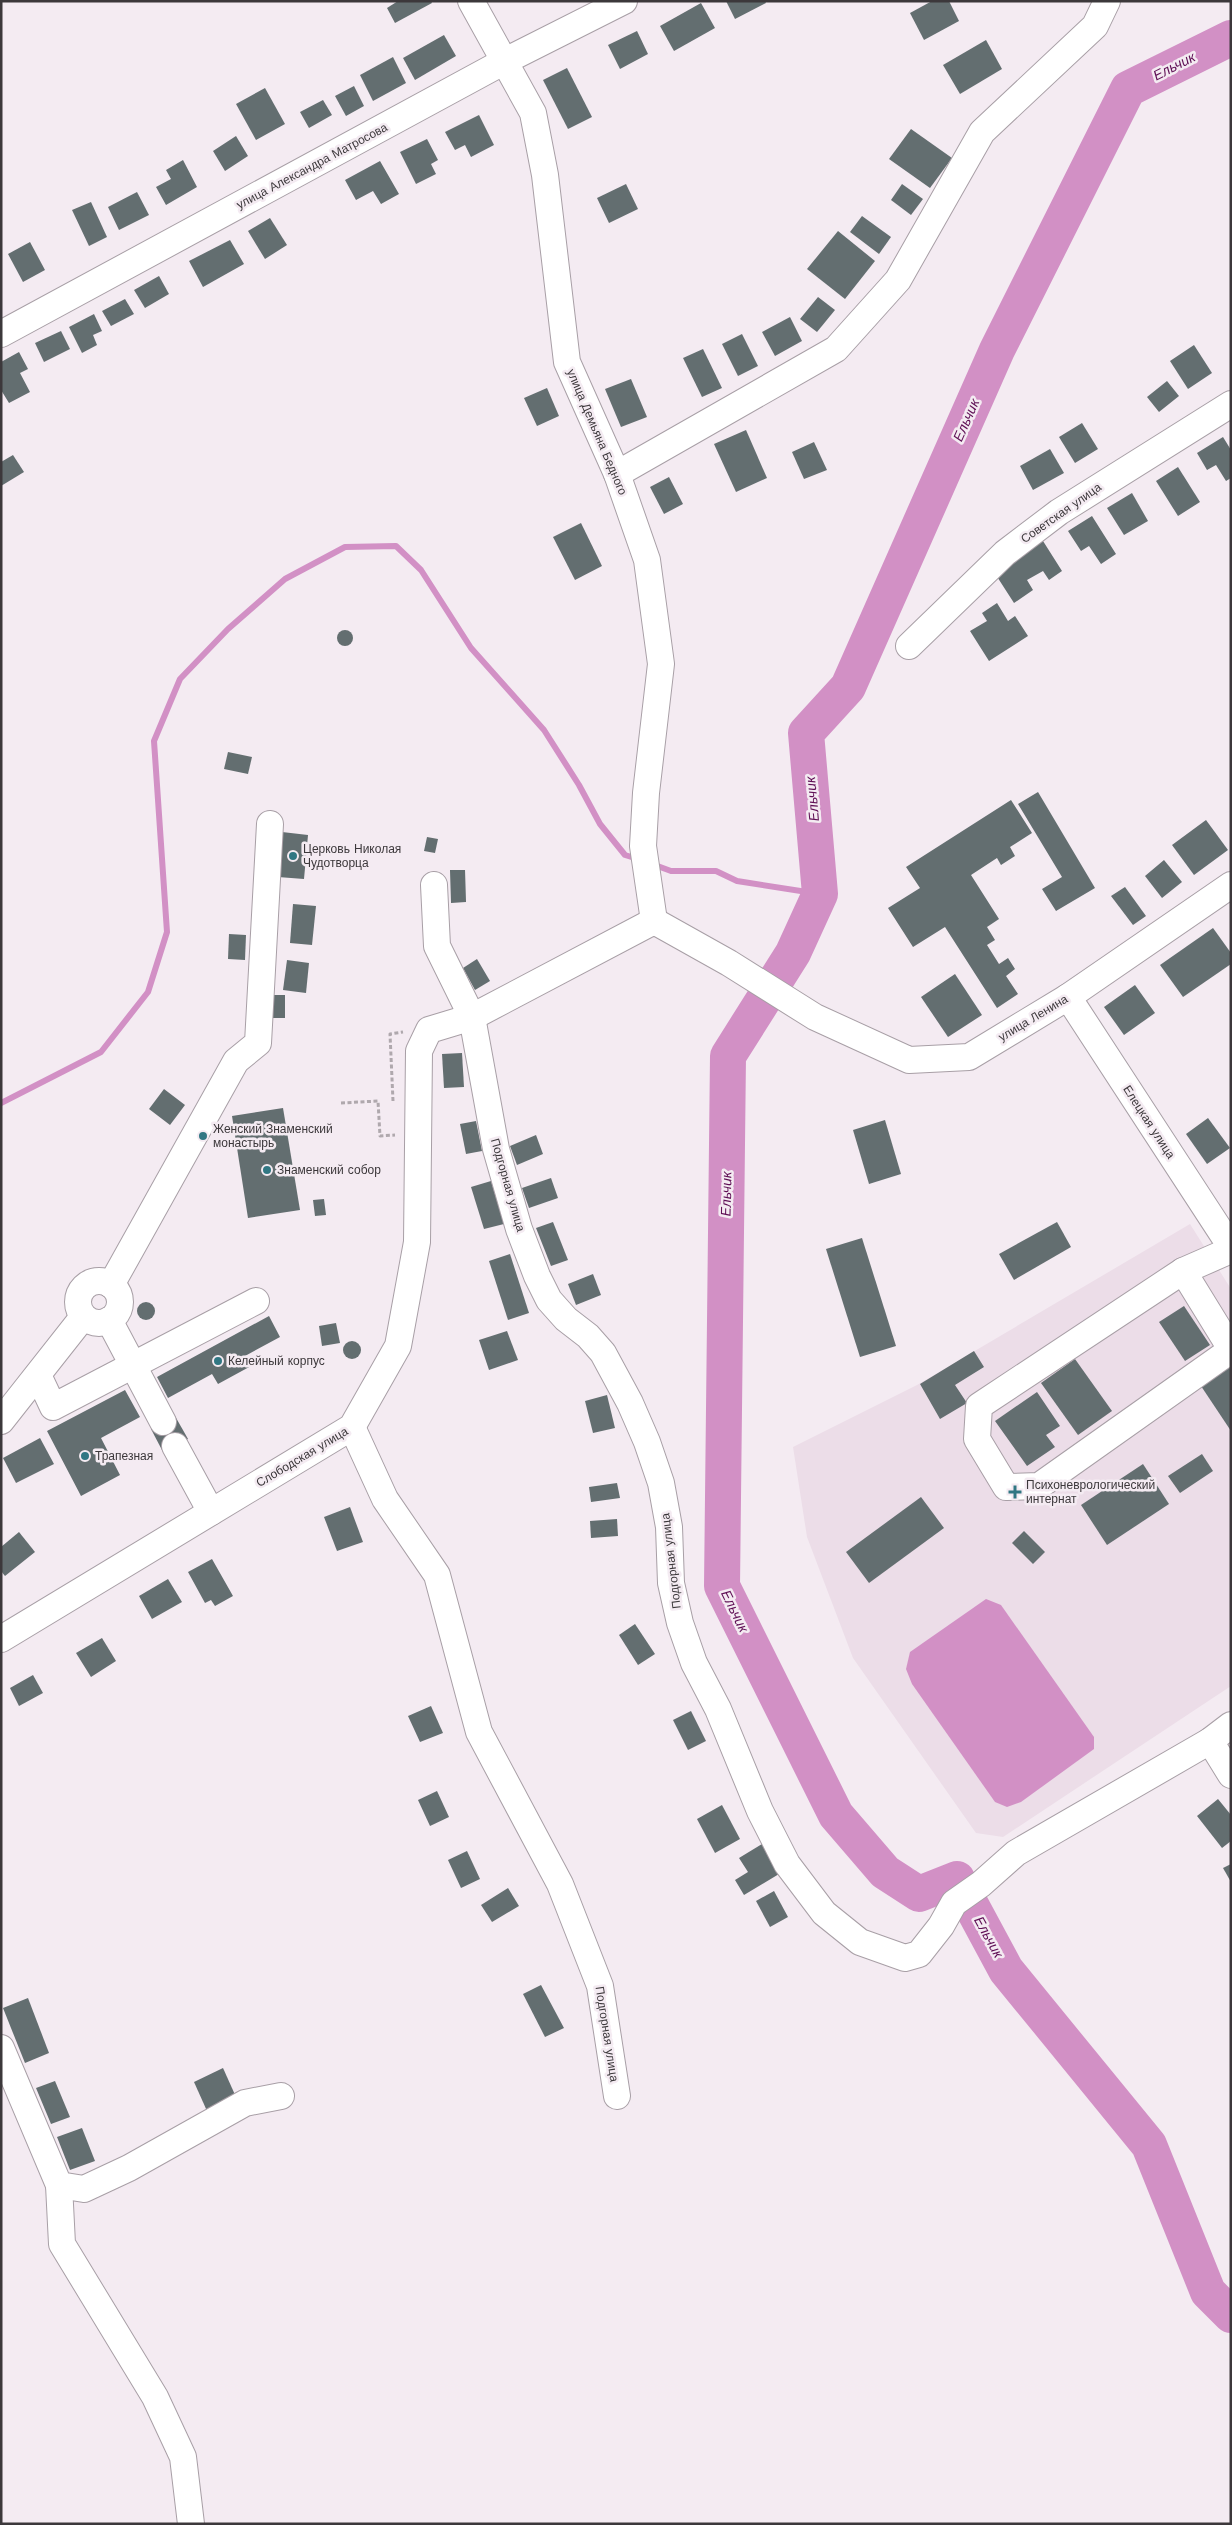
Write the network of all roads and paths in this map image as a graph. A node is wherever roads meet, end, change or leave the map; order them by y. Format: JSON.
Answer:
{"nodes":[{"id":1,"x":471,"y":1,"type":"edge"},
{"id":2,"x":624,"y":1,"type":"edge"},
{"id":3,"x":1106,"y":1,"type":"edge"},
{"id":4,"x":503,"y":62,"type":"junction"},
{"id":5,"x":1,"y":334,"type":"edge"},
{"id":6,"x":1231,"y":404,"type":"edge"},
{"id":7,"x":617,"y":474,"type":"junction"},
{"id":8,"x":909,"y":646,"type":"dead end"},
{"id":9,"x":270,"y":824,"type":"dead end"},
{"id":10,"x":434,"y":885,"type":"dead end"},
{"id":11,"x":1231,"y":885,"type":"edge"},
{"id":12,"x":654,"y":921,"type":"junction"},
{"id":13,"x":1068,"y":997,"type":"junction"},
{"id":14,"x":472,"y":1017,"type":"junction"},
{"id":15,"x":429,"y":1030,"type":"junction"},
{"id":16,"x":341,"y":1103,"type":"dead end"},
{"id":17,"x":394,"y":1108,"type":"dead end"},
{"id":18,"x":394,"y":1126,"type":"dead end"},
{"id":19,"x":1231,"y":1249,"type":"edge"},
{"id":20,"x":1182,"y":1271,"type":"junction"},
{"id":21,"x":111,"y":1285,"type":"junction"},
{"id":22,"x":256,"y":1301,"type":"dead end"},
{"id":23,"x":83,"y":1317,"type":"junction"},
{"id":24,"x":109,"y":1320,"type":"junction"},
{"id":25,"x":1231,"y":1350,"type":"edge"},
{"id":26,"x":133,"y":1366,"type":"junction"},
{"id":27,"x":38,"y":1375,"type":"junction"},
{"id":28,"x":1,"y":1421,"type":"edge"},
{"id":29,"x":163,"y":1422,"type":"dead end"},
{"id":30,"x":352,"y":1427,"type":"junction"},
{"id":31,"x":176,"y":1446,"type":"dead end"},
{"id":32,"x":211,"y":1512,"type":"junction"},
{"id":33,"x":1,"y":1639,"type":"edge"},
{"id":34,"x":1231,"y":1724,"type":"edge"},
{"id":35,"x":1210,"y":1741,"type":"junction"},
{"id":36,"x":1231,"y":1775,"type":"edge"},
{"id":37,"x":1,"y":2048,"type":"edge"},
{"id":38,"x":281,"y":2096,"type":"dead end"},
{"id":39,"x":617,"y":2096,"type":"dead end"},
{"id":40,"x":59,"y":2185,"type":"junction"},
{"id":41,"x":191,"y":2524,"type":"edge"}],
"edges":[{"from":1,"to":4,"type":"street","name":"улица Демьяна Бедного"},
{"from":2,"to":4,"type":"street","name":"улица Александра Матросова"},
{"from":3,"to":7,"type":"street"},
{"from":4,"to":5,"type":"street","name":"улица Александра Матросова"},
{"from":4,"to":7,"type":"street","name":"улица Демьяна Бедного"},
{"from":6,"to":8,"type":"street","name":"Советская улица"},
{"from":7,"to":12,"type":"street","name":"улица Демьяна Бедного"},
{"from":9,"to":21,"type":"street"},
{"from":10,"to":14,"type":"street","name":"Подгорная улица"},
{"from":11,"to":13,"type":"street","name":"улица Ленина"},
{"from":12,"to":13,"type":"street","name":"улица Ленина"},
{"from":12,"to":14,"type":"street"},
{"from":13,"to":19,"type":"street","name":"Елецкая улица"},
{"from":14,"to":15,"type":"street"},
{"from":14,"to":35,"type":"street","name":"Подгорная улица"},
{"from":15,"to":17,"type":"path"},
{"from":15,"to":30,"type":"street","name":"Слободская улица"},
{"from":16,"to":18,"type":"path"},
{"from":19,"to":20,"type":"street"},
{"from":20,"to":25,"type":"street"},
{"from":20,"to":25,"type":"street"},
{"from":21,"to":23,"type":"street"},
{"from":21,"to":24,"type":"street"},
{"from":22,"to":26,"type":"street"},
{"from":23,"to":24,"type":"street"},
{"from":23,"to":27,"type":"street"},
{"from":24,"to":26,"type":"street"},
{"from":26,"to":27,"type":"street"},
{"from":26,"to":29,"type":"street"},
{"from":27,"to":28,"type":"street"},
{"from":30,"to":32,"type":"street","name":"Слободская улица"},
{"from":30,"to":39,"type":"street","name":"Подгорная улица"},
{"from":31,"to":32,"type":"street"},
{"from":32,"to":33,"type":"street","name":"Слободская улица"},
{"from":34,"to":35,"type":"street","name":"Подгорная улица"},
{"from":35,"to":36,"type":"street"},
{"from":37,"to":40,"type":"street"},
{"from":38,"to":40,"type":"street"},
{"from":40,"to":41,"type":"street"}]}
